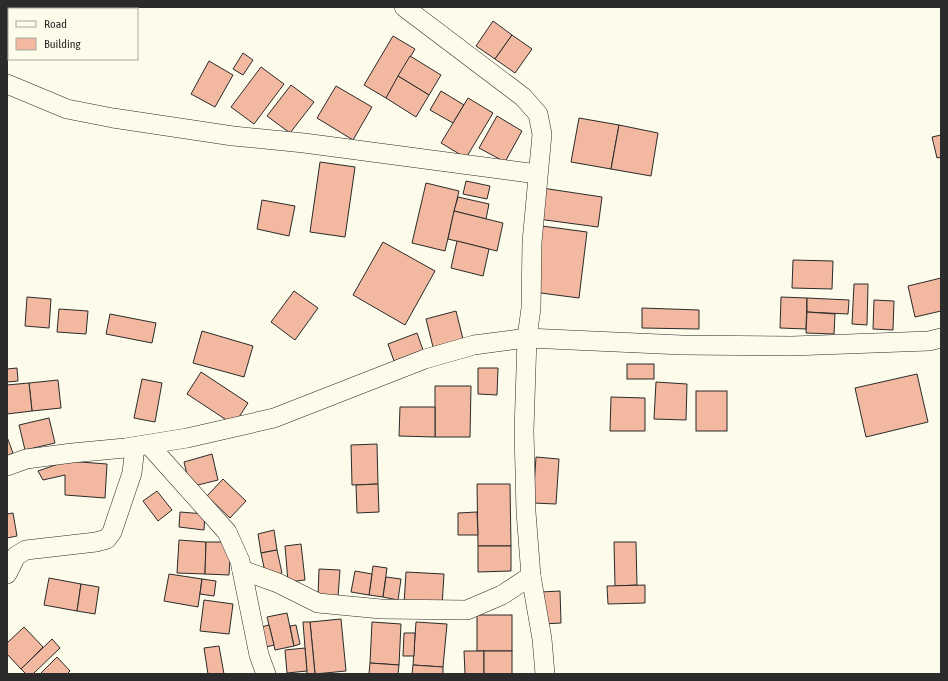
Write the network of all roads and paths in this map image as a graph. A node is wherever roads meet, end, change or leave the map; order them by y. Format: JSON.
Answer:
{"nodes":[{"id":1,"x":404,"y":7,"type":"edge"},
{"id":2,"x":7,"y":84,"type":"edge"},
{"id":3,"x":537,"y":174,"type":"junction"},
{"id":4,"x":527,"y":338,"type":"junction"},
{"id":5,"x":941,"y":338,"type":"edge"},
{"id":6,"x":142,"y":446,"type":"junction"},
{"id":7,"x":7,"y":466,"type":"edge"},
{"id":8,"x":242,"y":570,"type":"junction"},
{"id":9,"x":7,"y":574,"type":"edge"},
{"id":10,"x":531,"y":576,"type":"junction"},
{"id":11,"x":266,"y":674,"type":"edge"},
{"id":12,"x":545,"y":674,"type":"edge"}],
"edges":[{"from":1,"to":3,"type":"street"},
{"from":2,"to":3,"type":"street"},
{"from":3,"to":4,"type":"street"},
{"from":4,"to":5,"type":"street"},
{"from":4,"to":6,"type":"street"},
{"from":4,"to":10,"type":"street"},
{"from":6,"to":7,"type":"street"},
{"from":6,"to":8,"type":"street"},
{"from":6,"to":9,"type":"street"},
{"from":8,"to":10,"type":"street"},
{"from":8,"to":11,"type":"street"},
{"from":10,"to":12,"type":"street"}]}
